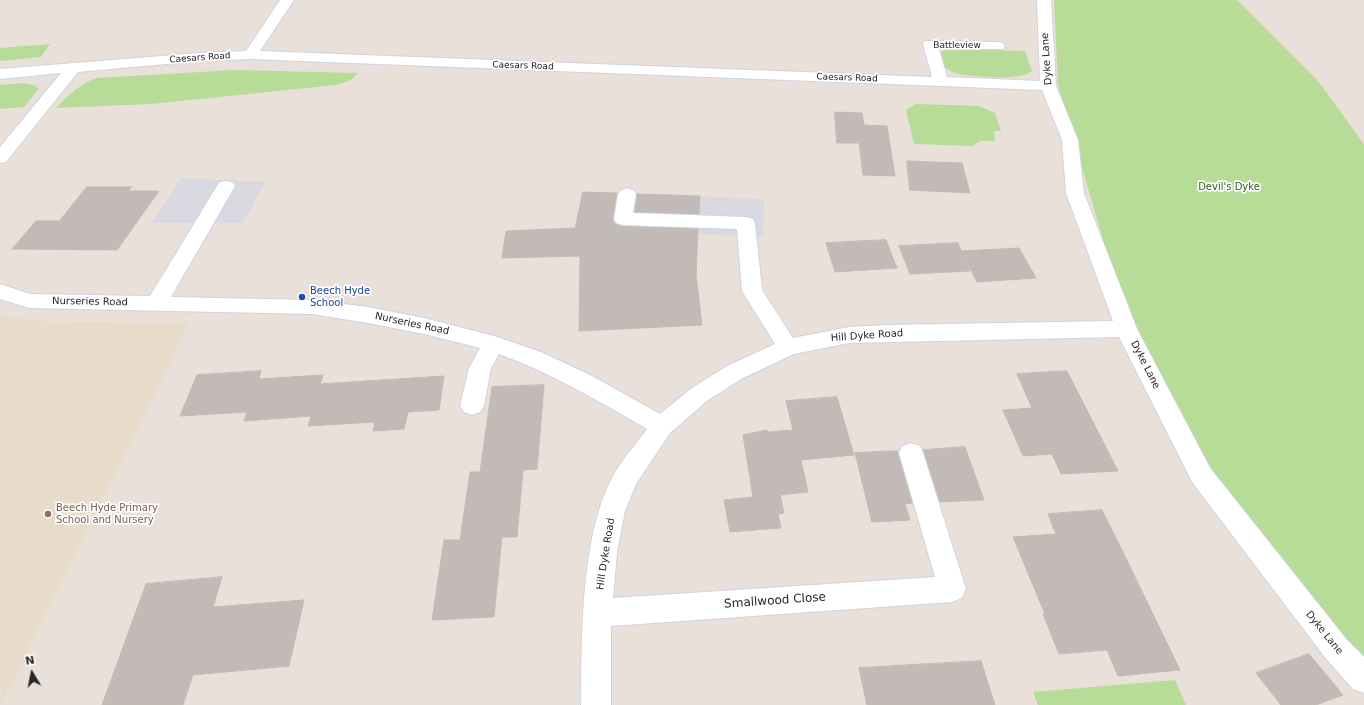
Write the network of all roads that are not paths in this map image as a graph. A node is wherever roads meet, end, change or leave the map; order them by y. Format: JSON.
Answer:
{"nodes":[{"id":1,"x":287,"y":0,"type":"edge"},
{"id":2,"x":1044,"y":0,"type":"edge"},
{"id":3,"x":998,"y":46,"type":"dead end"},
{"id":4,"x":250,"y":55,"type":"junction"},
{"id":5,"x":73,"y":68,"type":"junction"},
{"id":6,"x":0,"y":74,"type":"edge"},
{"id":7,"x":941,"y":82,"type":"junction"},
{"id":8,"x":1048,"y":86,"type":"junction"},
{"id":9,"x":0,"y":158,"type":"edge"},
{"id":10,"x":226,"y":186,"type":"dead end"},
{"id":11,"x":627,"y":194,"type":"dead end"},
{"id":12,"x":0,"y":291,"type":"edge"},
{"id":13,"x":156,"y":304,"type":"junction"},
{"id":14,"x":1126,"y":329,"type":"junction"},
{"id":15,"x":494,"y":344,"type":"junction"},
{"id":16,"x":788,"y":347,"type":"junction"},
{"id":17,"x":472,"y":406,"type":"dead end"},
{"id":18,"x":662,"y":426,"type":"junction"},
{"id":19,"x":911,"y":453,"type":"dead end"},
{"id":20,"x":597,"y":613,"type":"junction"},
{"id":21,"x":1364,"y":678,"type":"edge"},
{"id":22,"x":596,"y":705,"type":"edge"}],
"edges":[{"from":1,"to":4,"type":"street"},
{"from":2,"to":8,"type":"street","name":"Dyke Lane"},
{"from":3,"to":7,"type":"street","name":"Battleview"},
{"from":4,"to":5,"type":"street","name":"Caesars Road"},
{"from":4,"to":7,"type":"street","name":"Caesars Road"},
{"from":5,"to":6,"type":"street","name":"Caesars Road"},
{"from":5,"to":9,"type":"street"},
{"from":7,"to":8,"type":"street","name":"Caesars Road"},
{"from":8,"to":14,"type":"street","name":"Dyke Lane"},
{"from":10,"to":13,"type":"street"},
{"from":11,"to":16,"type":"street"},
{"from":12,"to":13,"type":"street","name":"Nurseries Road"},
{"from":13,"to":15,"type":"street","name":"Nurseries Road"},
{"from":14,"to":16,"type":"street","name":"Hill Dyke Road"},
{"from":14,"to":21,"type":"street","name":"Dyke Lane"},
{"from":15,"to":17,"type":"street"},
{"from":15,"to":18,"type":"street","name":"Nurseries Road"},
{"from":16,"to":18,"type":"street","name":"Hill Dyke Road"},
{"from":18,"to":20,"type":"street","name":"Hill Dyke Road"},
{"from":19,"to":20,"type":"street","name":"Smallwood Close"},
{"from":20,"to":22,"type":"street","name":"Hill Dyke Road"}]}
